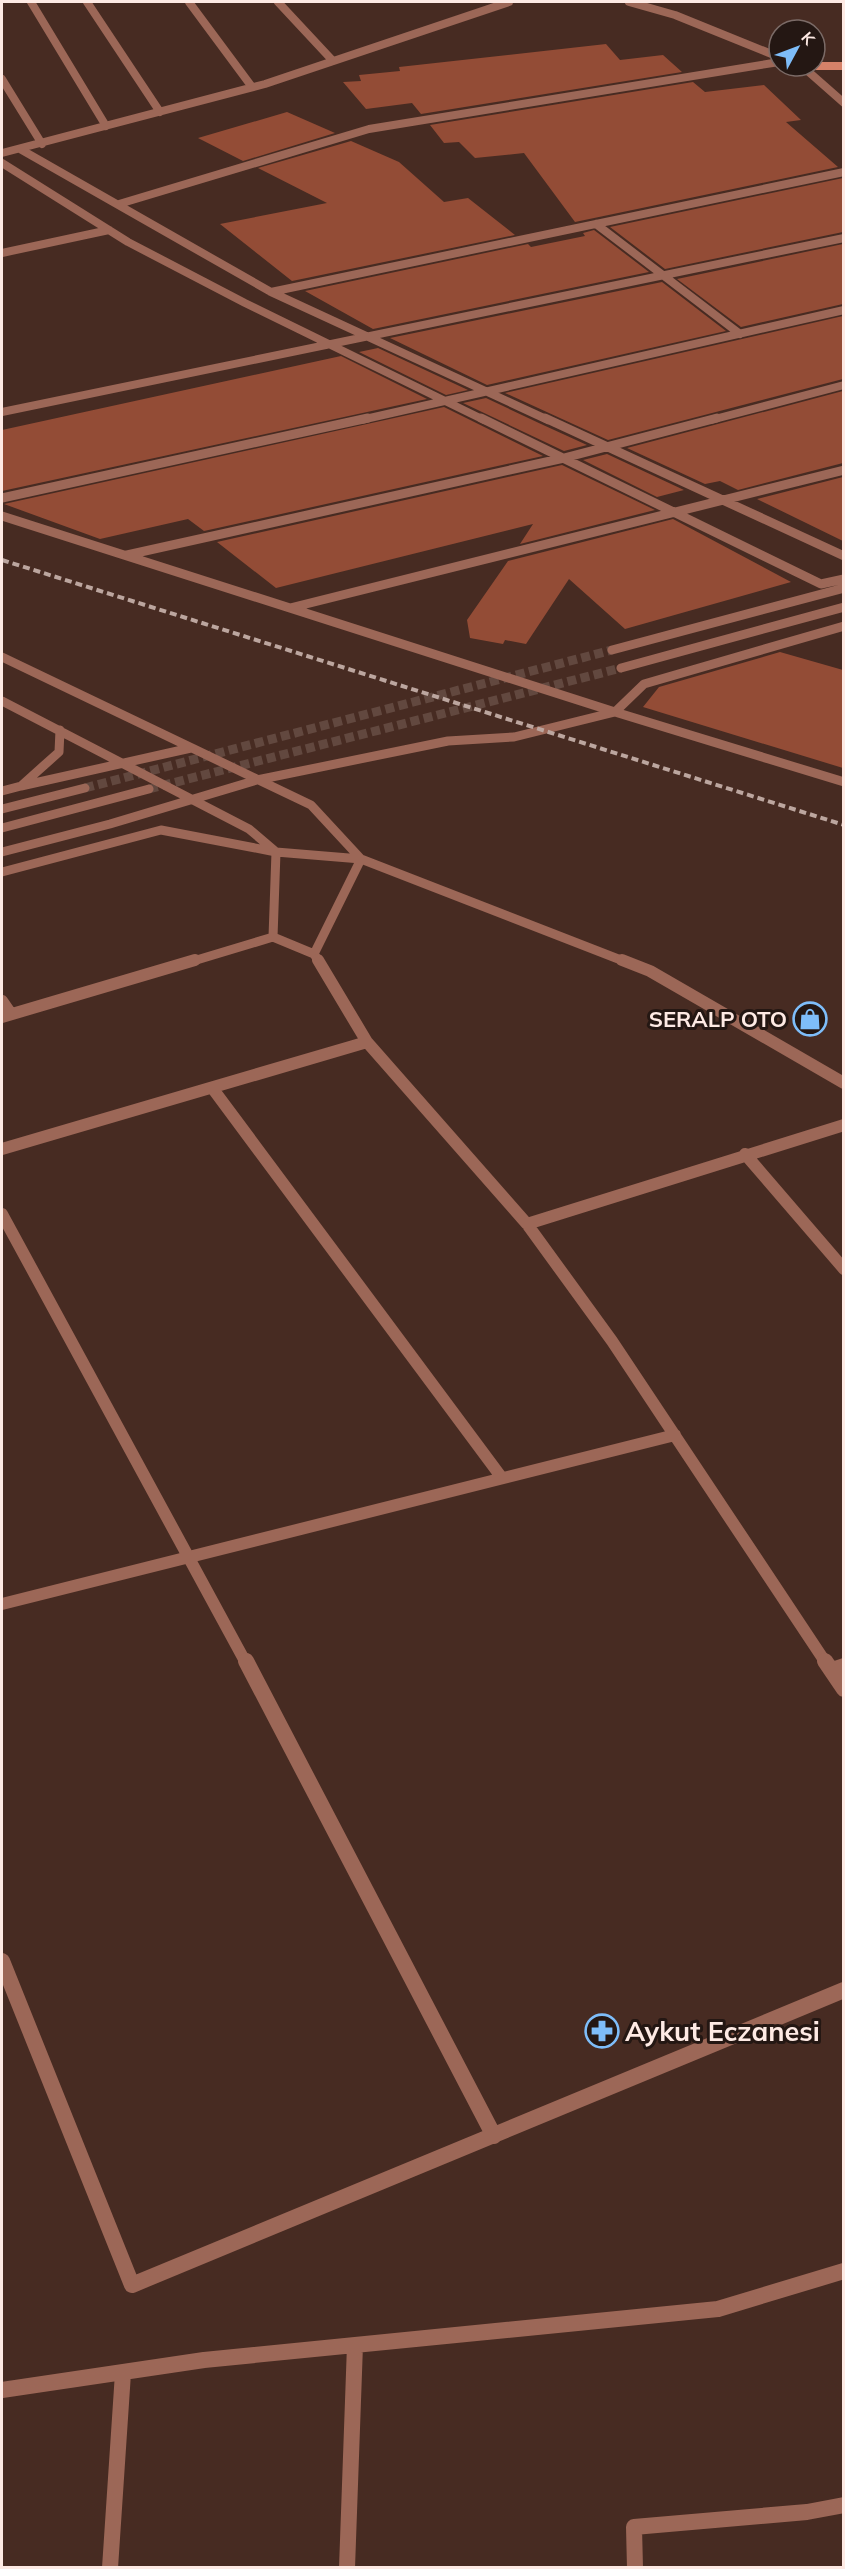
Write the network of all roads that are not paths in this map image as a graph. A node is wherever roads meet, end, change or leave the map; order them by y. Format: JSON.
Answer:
{"nodes":[{"id":1,"x":31,"y":2,"type":"edge"},
{"id":2,"x":87,"y":2,"type":"edge"},
{"id":3,"x":189,"y":2,"type":"edge"},
{"id":4,"x":278,"y":2,"type":"edge"},
{"id":5,"x":507,"y":2,"type":"edge"},
{"id":6,"x":629,"y":2,"type":"edge"},
{"id":7,"x":767,"y":52,"type":"edge"},
{"id":8,"x":333,"y":61,"type":"junction"},
{"id":9,"x":767,"y":64,"type":"edge"},
{"id":10,"x":827,"y":66,"type":"edge"},
{"id":11,"x":843,"y":66,"type":"edge"},
{"id":12,"x":816,"y":78,"type":"edge"},
{"id":13,"x":2,"y":79,"type":"edge"},
{"id":14,"x":252,"y":87,"type":"junction"},
{"id":15,"x":843,"y":103,"type":"edge"},
{"id":16,"x":160,"y":112,"type":"junction"},
{"id":17,"x":106,"y":126,"type":"junction"},
{"id":18,"x":42,"y":144,"type":"junction"},
{"id":19,"x":20,"y":149,"type":"junction"},
{"id":20,"x":2,"y":153,"type":"edge"},
{"id":21,"x":2,"y":163,"type":"edge"},
{"id":22,"x":843,"y":172,"type":"edge"},
{"id":23,"x":119,"y":204,"type":"junction"},
{"id":24,"x":596,"y":224,"type":"junction"},
{"id":25,"x":109,"y":230,"type":"junction"},
{"id":26,"x":843,"y":238,"type":"edge"},
{"id":27,"x":2,"y":253,"type":"edge"},
{"id":28,"x":664,"y":276,"type":"junction"},
{"id":29,"x":271,"y":292,"type":"junction"},
{"id":30,"x":843,"y":310,"type":"edge"},
{"id":31,"x":740,"y":334,"type":"junction"},
{"id":32,"x":370,"y":338,"type":"junction"},
{"id":33,"x":332,"y":345,"type":"junction"},
{"id":34,"x":843,"y":385,"type":"edge"},
{"id":35,"x":487,"y":392,"type":"junction"},
{"id":36,"x":445,"y":400,"type":"junction"},
{"id":37,"x":2,"y":412,"type":"edge"},
{"id":38,"x":602,"y":446,"type":"junction"},
{"id":39,"x":564,"y":458,"type":"junction"},
{"id":40,"x":843,"y":470,"type":"edge"},
{"id":41,"x":2,"y":498,"type":"edge"},
{"id":42,"x":722,"y":501,"type":"junction"},
{"id":43,"x":675,"y":512,"type":"junction"},
{"id":44,"x":2,"y":516,"type":"edge"},
{"id":45,"x":125,"y":555,"type":"junction"},
{"id":46,"x":843,"y":556,"type":"edge"},
{"id":47,"x":843,"y":579,"type":"edge"},
{"id":48,"x":843,"y":588,"type":"edge"},
{"id":49,"x":289,"y":608,"type":"junction"},
{"id":50,"x":843,"y":608,"type":"edge"},
{"id":51,"x":843,"y":626,"type":"edge"},
{"id":52,"x":612,"y":650,"type":"tunnel mouth"},
{"id":53,"x":2,"y":657,"type":"edge"},
{"id":54,"x":621,"y":668,"type":"tunnel mouth"},
{"id":55,"x":2,"y":701,"type":"edge"},
{"id":56,"x":615,"y":712,"type":"junction"},
{"id":57,"x":60,"y":730,"type":"junction"},
{"id":58,"x":191,"y":748,"type":"junction"},
{"id":59,"x":123,"y":763,"type":"junction"},
{"id":60,"x":257,"y":780,"type":"junction"},
{"id":61,"x":843,"y":782,"type":"edge"},
{"id":62,"x":21,"y":786,"type":"junction"},
{"id":63,"x":85,"y":788,"type":"tunnel mouth"},
{"id":64,"x":149,"y":789,"type":"tunnel mouth"},
{"id":65,"x":2,"y":791,"type":"edge"},
{"id":66,"x":192,"y":800,"type":"junction"},
{"id":67,"x":2,"y":809,"type":"edge"},
{"id":68,"x":2,"y":828,"type":"edge"},
{"id":69,"x":2,"y":852,"type":"edge"},
{"id":70,"x":276,"y":852,"type":"junction"},
{"id":71,"x":361,"y":859,"type":"junction"},
{"id":72,"x":2,"y":872,"type":"edge"},
{"id":73,"x":273,"y":937,"type":"junction"},
{"id":74,"x":314,"y":954,"type":"junction"},
{"id":75,"x":2,"y":1001,"type":"edge"},
{"id":76,"x":6,"y":1016,"type":"edge"},
{"id":77,"x":367,"y":1042,"type":"junction"},
{"id":78,"x":843,"y":1083,"type":"edge"},
{"id":79,"x":213,"y":1089,"type":"junction"},
{"id":80,"x":843,"y":1125,"type":"edge"},
{"id":81,"x":2,"y":1149,"type":"edge"},
{"id":82,"x":745,"y":1154,"type":"junction"},
{"id":83,"x":2,"y":1214,"type":"edge"},
{"id":84,"x":527,"y":1224,"type":"junction"},
{"id":85,"x":843,"y":1269,"type":"edge"},
{"id":86,"x":675,"y":1434,"type":"junction"},
{"id":87,"x":502,"y":1478,"type":"junction"},
{"id":88,"x":191,"y":1557,"type":"junction"},
{"id":89,"x":2,"y":1605,"type":"edge"},
{"id":90,"x":838,"y":1668,"type":"edge"},
{"id":91,"x":843,"y":1689,"type":"edge"},
{"id":92,"x":2,"y":1960,"type":"edge"},
{"id":93,"x":843,"y":1990,"type":"edge"},
{"id":94,"x":494,"y":2136,"type":"junction"},
{"id":95,"x":843,"y":2271,"type":"edge"},
{"id":96,"x":355,"y":2345,"type":"junction"},
{"id":97,"x":123,"y":2373,"type":"junction"},
{"id":98,"x":2,"y":2390,"type":"edge"},
{"id":99,"x":843,"y":2505,"type":"edge"},
{"id":100,"x":110,"y":2568,"type":"edge"},
{"id":101,"x":347,"y":2568,"type":"edge"},
{"id":102,"x":635,"y":2568,"type":"edge"}],
"edges":[{"from":1,"to":17,"type":"street"},
{"from":2,"to":16,"type":"street"},
{"from":3,"to":14,"type":"street"},
{"from":4,"to":8,"type":"street"},
{"from":5,"to":8,"type":"street"},
{"from":6,"to":7,"type":"street"},
{"from":8,"to":14,"type":"street"},
{"from":9,"to":23,"type":"street"},
{"from":10,"to":11,"type":"main road"},
{"from":12,"to":15,"type":"street"},
{"from":13,"to":18,"type":"street"},
{"from":14,"to":16,"type":"street"},
{"from":16,"to":17,"type":"street"},
{"from":17,"to":18,"type":"street"},
{"from":18,"to":19,"type":"street"},
{"from":19,"to":20,"type":"street"},
{"from":19,"to":23,"type":"street"},
{"from":21,"to":25,"type":"street"},
{"from":22,"to":24,"type":"street"},
{"from":23,"to":29,"type":"street"},
{"from":24,"to":28,"type":"street"},
{"from":24,"to":29,"type":"street"},
{"from":25,"to":27,"type":"street"},
{"from":25,"to":33,"type":"street"},
{"from":26,"to":28,"type":"street"},
{"from":28,"to":31,"type":"street"},
{"from":28,"to":32,"type":"street"},
{"from":29,"to":32,"type":"street"},
{"from":30,"to":31,"type":"street"},
{"from":31,"to":35,"type":"street"},
{"from":32,"to":33,"type":"street"},
{"from":32,"to":35,"type":"street"},
{"from":33,"to":36,"type":"street"},
{"from":33,"to":37,"type":"street"},
{"from":34,"to":38,"type":"street"},
{"from":35,"to":36,"type":"street"},
{"from":35,"to":38,"type":"street"},
{"from":36,"to":39,"type":"street"},
{"from":36,"to":41,"type":"street"},
{"from":38,"to":39,"type":"street"},
{"from":38,"to":42,"type":"street"},
{"from":39,"to":43,"type":"street"},
{"from":39,"to":45,"type":"street"},
{"from":40,"to":42,"type":"street"},
{"from":42,"to":43,"type":"street"},
{"from":42,"to":46,"type":"street"},
{"from":43,"to":47,"type":"street"},
{"from":43,"to":49,"type":"street"},
{"from":44,"to":45,"type":"street"},
{"from":45,"to":49,"type":"street"},
{"from":48,"to":52,"type":"street"},
{"from":49,"to":56,"type":"street"},
{"from":50,"to":54,"type":"street"},
{"from":51,"to":56,"type":"street"},
{"from":53,"to":58,"type":"street"},
{"from":55,"to":57,"type":"street"},
{"from":56,"to":60,"type":"street"},
{"from":56,"to":61,"type":"street"},
{"from":57,"to":59,"type":"street"},
{"from":57,"to":62,"type":"street"},
{"from":58,"to":59,"type":"street"},
{"from":58,"to":60,"type":"street"},
{"from":59,"to":62,"type":"street"},
{"from":59,"to":66,"type":"street"},
{"from":60,"to":66,"type":"street"},
{"from":60,"to":71,"type":"street"},
{"from":62,"to":65,"type":"street"},
{"from":63,"to":67,"type":"street"},
{"from":64,"to":68,"type":"street"},
{"from":66,"to":69,"type":"street"},
{"from":66,"to":70,"type":"street"},
{"from":70,"to":71,"type":"street"},
{"from":70,"to":72,"type":"street"},
{"from":70,"to":73,"type":"street"},
{"from":71,"to":74,"type":"street"},
{"from":71,"to":78,"type":"street"},
{"from":73,"to":74,"type":"street"},
{"from":73,"to":76,"type":"street"},
{"from":74,"to":77,"type":"street"},
{"from":75,"to":76,"type":"street"},
{"from":77,"to":79,"type":"street"},
{"from":77,"to":84,"type":"street"},
{"from":79,"to":81,"type":"street"},
{"from":79,"to":87,"type":"street"},
{"from":80,"to":82,"type":"street"},
{"from":82,"to":84,"type":"street"},
{"from":82,"to":85,"type":"street"},
{"from":83,"to":88,"type":"street"},
{"from":84,"to":86,"type":"street"},
{"from":86,"to":87,"type":"street"},
{"from":86,"to":90,"type":"street"},
{"from":87,"to":88,"type":"street"},
{"from":88,"to":89,"type":"street"},
{"from":88,"to":94,"type":"street"},
{"from":90,"to":91,"type":"street"},
{"from":92,"to":94,"type":"street"},
{"from":93,"to":94,"type":"street"},
{"from":95,"to":96,"type":"street"},
{"from":96,"to":97,"type":"street"},
{"from":96,"to":101,"type":"street"},
{"from":97,"to":98,"type":"street"},
{"from":97,"to":100,"type":"street"},
{"from":99,"to":102,"type":"street"}]}
